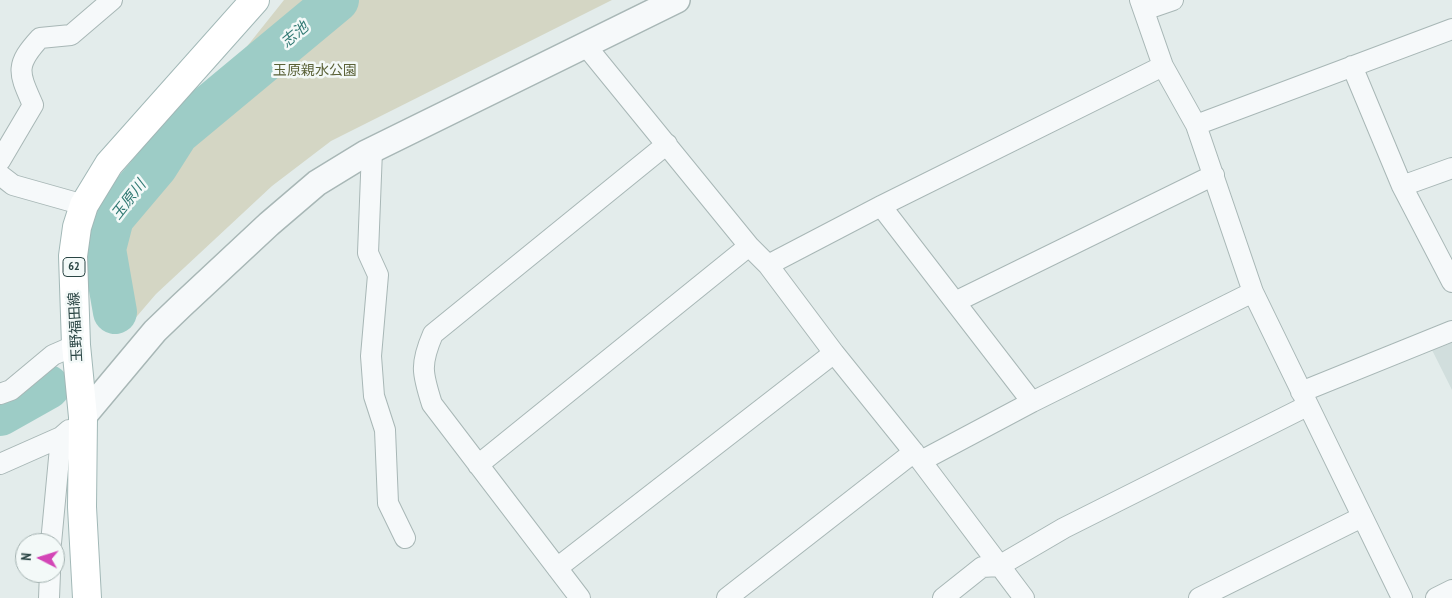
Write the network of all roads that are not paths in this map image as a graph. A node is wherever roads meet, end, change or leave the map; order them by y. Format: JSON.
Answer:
{"nodes":[{"id":1,"x":112,"y":0,"type":"edge"},
{"id":2,"x":255,"y":0,"type":"edge"},
{"id":3,"x":677,"y":0,"type":"edge"},
{"id":4,"x":1173,"y":0,"type":"edge"},
{"id":5,"x":1142,"y":5,"type":"edge"},
{"id":6,"x":1452,"y":29,"type":"edge"},
{"id":7,"x":586,"y":46,"type":"junction"},
{"id":8,"x":1164,"y":66,"type":"junction"},
{"id":9,"x":1352,"y":66,"type":"junction"},
{"id":10,"x":1196,"y":124,"type":"junction"},
{"id":11,"x":667,"y":144,"type":"junction"},
{"id":12,"x":372,"y":150,"type":"junction"},
{"id":13,"x":0,"y":161,"type":"edge"},
{"id":14,"x":1452,"y":168,"type":"edge"},
{"id":15,"x":0,"y":175,"type":"edge"},
{"id":16,"x":1214,"y":175,"type":"junction"},
{"id":17,"x":1402,"y":186,"type":"junction"},
{"id":18,"x":84,"y":205,"type":"junction"},
{"id":19,"x":881,"y":206,"type":"junction"},
{"id":20,"x":749,"y":246,"type":"junction"},
{"id":21,"x":768,"y":266,"type":"junction"},
{"id":22,"x":1452,"y":282,"type":"edge"},
{"id":23,"x":1254,"y":292,"type":"junction"},
{"id":24,"x":955,"y":302,"type":"junction"},
{"id":25,"x":1452,"y":330,"type":"edge"},
{"id":26,"x":76,"y":345,"type":"junction"},
{"id":27,"x":834,"y":354,"type":"junction"},
{"id":28,"x":0,"y":394,"type":"edge"},
{"id":29,"x":1304,"y":399,"type":"junction"},
{"id":30,"x":1032,"y":402,"type":"junction"},
{"id":31,"x":83,"y":417,"type":"junction"},
{"id":32,"x":61,"y":437,"type":"junction"},
{"id":33,"x":918,"y":457,"type":"junction"},
{"id":34,"x":0,"y":464,"type":"edge"},
{"id":35,"x":478,"y":465,"type":"junction"},
{"id":36,"x":1362,"y":516,"type":"junction"},
{"id":37,"x":52,"y":533,"type":"edge"},
{"id":38,"x":405,"y":538,"type":"dead end"},
{"id":39,"x":999,"y":566,"type":"junction"},
{"id":40,"x":557,"y":568,"type":"junction"},
{"id":41,"x":50,"y":583,"type":"edge"},
{"id":42,"x":1452,"y":590,"type":"edge"},
{"id":43,"x":49,"y":598,"type":"edge"},
{"id":44,"x":87,"y":598,"type":"edge"},
{"id":45,"x":580,"y":598,"type":"edge"},
{"id":46,"x":727,"y":598,"type":"edge"},
{"id":47,"x":943,"y":598,"type":"edge"},
{"id":48,"x":1024,"y":598,"type":"edge"},
{"id":49,"x":1199,"y":598,"type":"edge"},
{"id":50,"x":1402,"y":598,"type":"edge"},
{"id":51,"x":1436,"y":598,"type":"edge"}],
"edges":[{"from":1,"to":13,"type":"street"},
{"from":2,"to":18,"type":"main road","name":"玉野福田線","number":"62"},
{"from":3,"to":7,"type":"street"},
{"from":4,"to":5,"type":"street"},
{"from":5,"to":8,"type":"street"},
{"from":6,"to":9,"type":"street"},
{"from":7,"to":11,"type":"street"},
{"from":7,"to":12,"type":"street"},
{"from":8,"to":10,"type":"street"},
{"from":8,"to":19,"type":"street"},
{"from":9,"to":10,"type":"street"},
{"from":9,"to":17,"type":"street"},
{"from":10,"to":16,"type":"street"},
{"from":11,"to":20,"type":"street"},
{"from":11,"to":35,"type":"street"},
{"from":12,"to":31,"type":"street"},
{"from":12,"to":38,"type":"street"},
{"from":14,"to":17,"type":"street"},
{"from":15,"to":18,"type":"street"},
{"from":16,"to":23,"type":"street"},
{"from":16,"to":24,"type":"street"},
{"from":17,"to":22,"type":"street"},
{"from":18,"to":26,"type":"main road","name":"玉野福田線","number":"62"},
{"from":19,"to":21,"type":"street"},
{"from":19,"to":24,"type":"street"},
{"from":20,"to":21,"type":"street"},
{"from":20,"to":35,"type":"street"},
{"from":21,"to":27,"type":"street"},
{"from":23,"to":29,"type":"street"},
{"from":23,"to":30,"type":"street"},
{"from":24,"to":30,"type":"street"},
{"from":25,"to":29,"type":"street"},
{"from":26,"to":28,"type":"street"},
{"from":26,"to":31,"type":"main road","name":"玉野福田線","number":"62"},
{"from":27,"to":33,"type":"street"},
{"from":27,"to":40,"type":"street"},
{"from":29,"to":36,"type":"street"},
{"from":29,"to":39,"type":"street"},
{"from":30,"to":33,"type":"street"},
{"from":31,"to":32,"type":"street"},
{"from":31,"to":44,"type":"main road","name":"玉野福田線","number":"62"},
{"from":32,"to":34,"type":"street"},
{"from":32,"to":37,"type":"street"},
{"from":33,"to":39,"type":"street"},
{"from":33,"to":46,"type":"street"},
{"from":35,"to":40,"type":"street"},
{"from":36,"to":49,"type":"street"},
{"from":36,"to":50,"type":"street"},
{"from":39,"to":47,"type":"street"},
{"from":39,"to":48,"type":"street"},
{"from":40,"to":45,"type":"street"},
{"from":41,"to":43,"type":"street"},
{"from":42,"to":51,"type":"street"}]}
